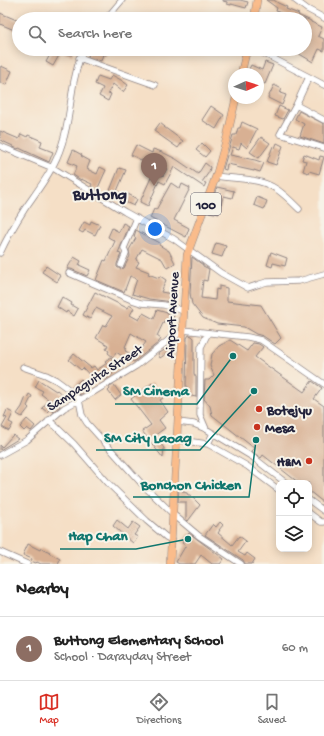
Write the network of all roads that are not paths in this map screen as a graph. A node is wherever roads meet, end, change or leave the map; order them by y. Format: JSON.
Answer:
{"nodes":[{"id":1,"x":122,"y":0,"type":"edge"},
{"id":2,"x":257,"y":0,"type":"edge"},
{"id":3,"x":295,"y":0,"type":"edge"},
{"id":4,"x":112,"y":12,"type":"edge"},
{"id":5,"x":255,"y":12,"type":"edge"},
{"id":6,"x":324,"y":18,"type":"edge"},
{"id":7,"x":245,"y":56,"type":"edge"},
{"id":8,"x":268,"y":56,"type":"edge"},
{"id":9,"x":79,"y":58,"type":"joint"},
{"id":10,"x":242,"y":68,"type":"edge"},
{"id":11,"x":309,"y":77,"type":"junction"},
{"id":12,"x":155,"y":85,"type":"dead end"},
{"id":13,"x":324,"y":85,"type":"edge"},
{"id":14,"x":234,"y":104,"type":"edge"},
{"id":15,"x":296,"y":105,"type":"junction"},
{"id":16,"x":324,"y":120,"type":"edge"},
{"id":17,"x":0,"y":146,"type":"edge"},
{"id":18,"x":324,"y":148,"type":"edge"},
{"id":19,"x":53,"y":168,"type":"junction"},
{"id":20,"x":216,"y":176,"type":"junction"},
{"id":21,"x":299,"y":209,"type":"dead end"},
{"id":22,"x":137,"y":218,"type":"junction"},
{"id":23,"x":188,"y":250,"type":"junction"},
{"id":24,"x":0,"y":253,"type":"edge"},
{"id":25,"x":121,"y":265,"type":"dead end"},
{"id":26,"x":69,"y":273,"type":"dead end"},
{"id":27,"x":324,"y":274,"type":"edge"},
{"id":28,"x":184,"y":311,"type":"junction"},
{"id":29,"x":183,"y":332,"type":"junction"},
{"id":30,"x":208,"y":333,"type":"junction"},
{"id":31,"x":24,"y":367,"type":"dead end"},
{"id":32,"x":324,"y":384,"type":"edge"},
{"id":33,"x":79,"y":400,"type":"junction"},
{"id":34,"x":49,"y":420,"type":"junction"},
{"id":35,"x":178,"y":422,"type":"junction"},
{"id":36,"x":206,"y":429,"type":"junction"},
{"id":37,"x":213,"y":433,"type":"junction"},
{"id":38,"x":178,"y":440,"type":"junction"},
{"id":39,"x":208,"y":444,"type":"junction"},
{"id":40,"x":0,"y":454,"type":"edge"},
{"id":41,"x":282,"y":480,"type":"edge"},
{"id":42,"x":276,"y":488,"type":"edge"},
{"id":43,"x":312,"y":502,"type":"edge"},
{"id":44,"x":324,"y":511,"type":"edge"},
{"id":45,"x":174,"y":515,"type":"junction"},
{"id":46,"x":312,"y":515,"type":"edge"},
{"id":47,"x":324,"y":522,"type":"edge"},
{"id":48,"x":172,"y":540,"type":"junction"},
{"id":49,"x":0,"y":552,"type":"edge"},
{"id":50,"x":27,"y":564,"type":"edge"},
{"id":51,"x":170,"y":564,"type":"edge"},
{"id":52,"x":241,"y":564,"type":"edge"}],
"edges":[{"from":1,"to":4,"type":"street"},
{"from":2,"to":5,"type":"main road"},
{"from":3,"to":6,"type":"street"},
{"from":7,"to":10,"type":"main road"},
{"from":8,"to":11,"type":"street"},
{"from":9,"to":12,"type":"street"},
{"from":9,"to":19,"type":"street"},
{"from":11,"to":13,"type":"street"},
{"from":11,"to":15,"type":"street"},
{"from":14,"to":20,"type":"main road","name":"Airport Avenue","number":"100"},
{"from":15,"to":16,"type":"street"},
{"from":15,"to":18,"type":"street"},
{"from":17,"to":19,"type":"street"},
{"from":19,"to":22,"type":"street"},
{"from":19,"to":24,"type":"street"},
{"from":20,"to":21,"type":"street"},
{"from":20,"to":23,"type":"main road","name":"Airport Avenue","number":"100"},
{"from":22,"to":23,"type":"street"},
{"from":22,"to":25,"type":"street"},
{"from":23,"to":27,"type":"street"},
{"from":23,"to":28,"type":"main road","name":"Airport Avenue","number":"100"},
{"from":26,"to":28,"type":"street"},
{"from":28,"to":29,"type":"main road","name":"Airport Avenue","number":"100"},
{"from":29,"to":30,"type":"street"},
{"from":29,"to":33,"type":"street","name":"Sampaguita Street"},
{"from":29,"to":35,"type":"main road","name":"Airport Avenue","number":"100"},
{"from":30,"to":32,"type":"street"},
{"from":30,"to":36,"type":"street"},
{"from":31,"to":33,"type":"street"},
{"from":33,"to":34,"type":"street","name":"Sampaguita Street"},
{"from":33,"to":45,"type":"street"},
{"from":34,"to":40,"type":"street","name":"Sampaguita Street"},
{"from":34,"to":48,"type":"street"},
{"from":35,"to":36,"type":"street"},
{"from":35,"to":38,"type":"main road","name":"Airport Avenue","number":"100"},
{"from":36,"to":37,"type":"street"},
{"from":37,"to":39,"type":"street"},
{"from":37,"to":41,"type":"street"},
{"from":38,"to":39,"type":"street"},
{"from":38,"to":45,"type":"main road","name":"Airport Avenue","number":"100"},
{"from":39,"to":42,"type":"street"},
{"from":43,"to":44,"type":"street"},
{"from":45,"to":48,"type":"main road","name":"Airport Avenue","number":"100"},
{"from":45,"to":52,"type":"street"},
{"from":46,"to":47,"type":"street"},
{"from":48,"to":51,"type":"main road","name":"Airport Avenue","number":"100"},
{"from":49,"to":50,"type":"street"}]}
